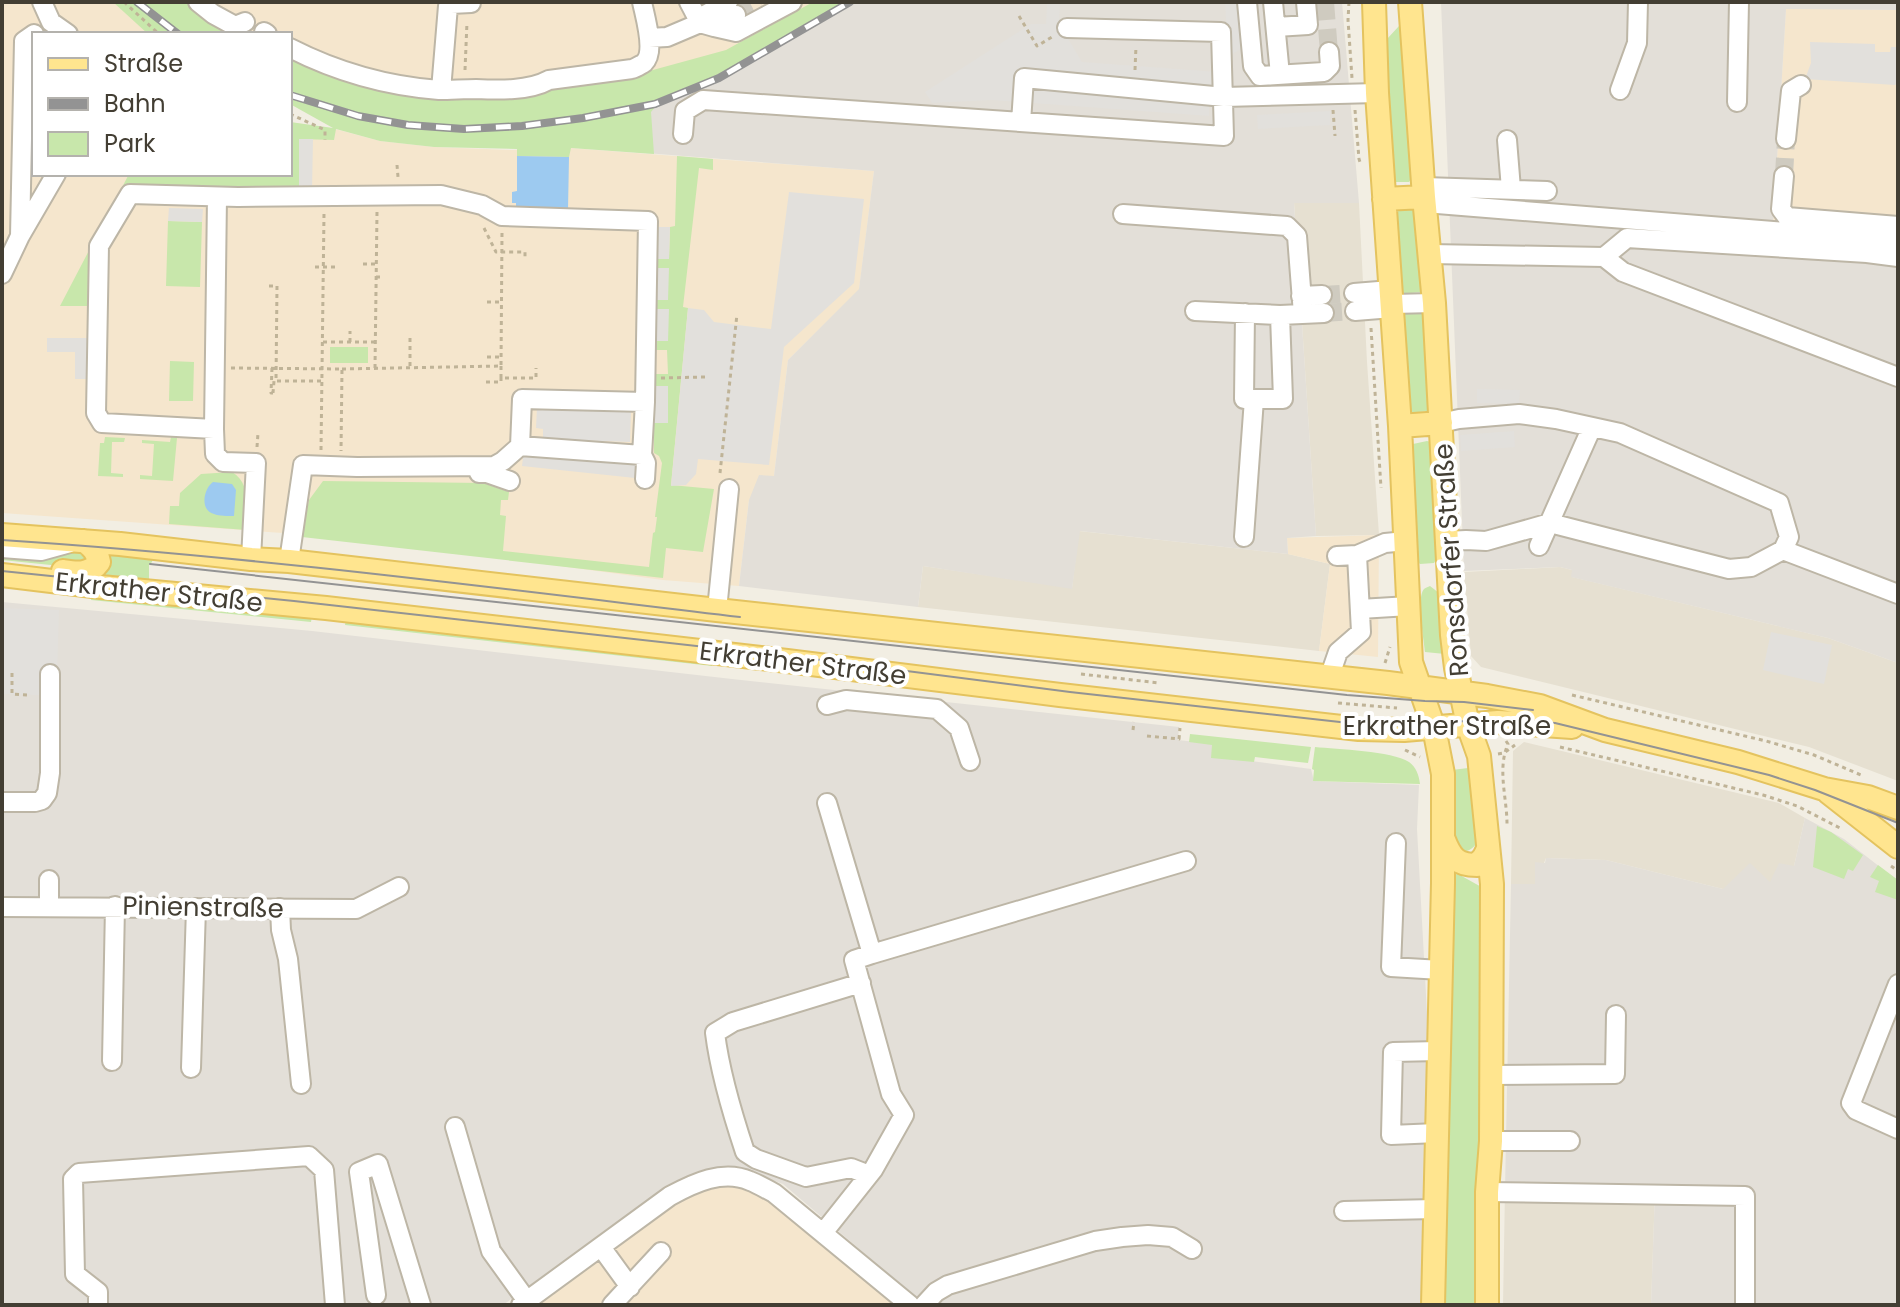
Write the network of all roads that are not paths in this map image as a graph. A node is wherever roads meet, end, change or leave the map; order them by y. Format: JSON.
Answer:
{"nodes":[{"id":1,"x":42,"y":2,"type":"edge"},
{"id":2,"x":198,"y":2,"type":"edge"},
{"id":3,"x":642,"y":2,"type":"edge"},
{"id":4,"x":689,"y":2,"type":"edge"},
{"id":5,"x":792,"y":2,"type":"edge"},
{"id":6,"x":1247,"y":2,"type":"edge"},
{"id":7,"x":1273,"y":2,"type":"edge"},
{"id":8,"x":1306,"y":2,"type":"edge"},
{"id":9,"x":1374,"y":2,"type":"edge"},
{"id":10,"x":1410,"y":2,"type":"edge"},
{"id":11,"x":1638,"y":2,"type":"edge"},
{"id":12,"x":1739,"y":2,"type":"edge"},
{"id":13,"x":470,"y":3,"type":"edge"},
{"id":14,"x":732,"y":8,"type":"tunnel mouth"},
{"id":15,"x":705,"y":17,"type":"edge"},
{"id":16,"x":51,"y":22,"type":"junction"},
{"id":17,"x":245,"y":22,"type":"dead end"},
{"id":18,"x":1276,"y":27,"type":"junction"},
{"id":19,"x":1067,"y":28,"type":"road end"},
{"id":20,"x":37,"y":32,"type":"edge"},
{"id":21,"x":65,"y":32,"type":"edge"},
{"id":22,"x":32,"y":35,"type":"edge"},
{"id":23,"x":649,"y":38,"type":"junction"},
{"id":24,"x":292,"y":49,"type":"edge"},
{"id":25,"x":1329,"y":52,"type":"dead end"},
{"id":26,"x":480,"y":72,"type":"dead end"},
{"id":27,"x":1280,"y":75,"type":"junction"},
{"id":28,"x":549,"y":80,"type":"junction"},
{"id":29,"x":1801,"y":85,"type":"dead end"},
{"id":30,"x":441,"y":90,"type":"junction"},
{"id":31,"x":1620,"y":90,"type":"dead end"},
{"id":32,"x":1377,"y":93,"type":"junction"},
{"id":33,"x":1224,"y":97,"type":"junction"},
{"id":34,"x":1737,"y":102,"type":"dead end"},
{"id":35,"x":1021,"y":122,"type":"junction"},
{"id":36,"x":683,"y":134,"type":"dead end"},
{"id":37,"x":1786,"y":139,"type":"tunnel mouth"},
{"id":38,"x":1507,"y":140,"type":"dead end"},
{"id":39,"x":55,"y":176,"type":"edge"},
{"id":40,"x":1784,"y":176,"type":"tunnel mouth"},
{"id":41,"x":1511,"y":189,"type":"junction"},
{"id":42,"x":1547,"y":191,"type":"dead end"},
{"id":43,"x":1424,"y":195,"type":"junction"},
{"id":44,"x":217,"y":197,"type":"junction"},
{"id":45,"x":1384,"y":199,"type":"junction"},
{"id":46,"x":1123,"y":214,"type":"dead end"},
{"id":47,"x":1898,"y":226,"type":"edge"},
{"id":48,"x":20,"y":236,"type":"junction"},
{"id":49,"x":1898,"y":241,"type":"edge"},
{"id":50,"x":1430,"y":254,"type":"junction"},
{"id":51,"x":1604,"y":257,"type":"junction"},
{"id":52,"x":1898,"y":257,"type":"edge"},
{"id":53,"x":2,"y":274,"type":"edge"},
{"id":54,"x":1376,"y":303,"type":"junction"},
{"id":55,"x":1434,"y":303,"type":"junction"},
{"id":56,"x":1323,"y":304,"type":"tunnel mouth"},
{"id":57,"x":1302,"y":305,"type":"junction"},
{"id":58,"x":1195,"y":311,"type":"dead end"},
{"id":59,"x":1245,"y":313,"type":"junction"},
{"id":60,"x":1280,"y":315,"type":"junction"},
{"id":61,"x":1898,"y":377,"type":"edge"},
{"id":62,"x":1254,"y":399,"type":"junction"},
{"id":63,"x":645,"y":402,"type":"junction"},
{"id":64,"x":1441,"y":423,"type":"junction"},
{"id":65,"x":1400,"y":426,"type":"junction"},
{"id":66,"x":1592,"y":427,"type":"junction"},
{"id":67,"x":214,"y":429,"type":"junction"},
{"id":68,"x":520,"y":446,"type":"junction"},
{"id":69,"x":642,"y":455,"type":"junction"},
{"id":70,"x":486,"y":470,"type":"junction"},
{"id":71,"x":302,"y":472,"type":"junction"},
{"id":72,"x":645,"y":479,"type":"dead end"},
{"id":73,"x":510,"y":481,"type":"dead end"},
{"id":74,"x":724,"y":482,"type":"road end"},
{"id":75,"x":1550,"y":523,"type":"junction"},
{"id":76,"x":2,"y":535,"type":"edge"},
{"id":77,"x":1244,"y":537,"type":"dead end"},
{"id":78,"x":83,"y":541,"type":"junction"},
{"id":79,"x":1406,"y":541,"type":"junction"},
{"id":80,"x":1447,"y":541,"type":"junction"},
{"id":81,"x":1539,"y":546,"type":"dead end"},
{"id":82,"x":2,"y":548,"type":"edge"},
{"id":83,"x":1783,"y":550,"type":"junction"},
{"id":84,"x":1357,"y":555,"type":"junction"},
{"id":85,"x":1337,"y":556,"type":"dead end"},
{"id":86,"x":251,"y":559,"type":"junction"},
{"id":87,"x":289,"y":561,"type":"junction"},
{"id":88,"x":2,"y":565,"type":"edge"},
{"id":89,"x":2,"y":575,"type":"edge"},
{"id":90,"x":1449,"y":592,"type":"junction"},
{"id":91,"x":1898,"y":594,"type":"edge"},
{"id":92,"x":1408,"y":597,"type":"junction"},
{"id":93,"x":1360,"y":609,"type":"junction"},
{"id":94,"x":717,"y":610,"type":"junction"},
{"id":95,"x":1411,"y":662,"type":"junction"},
{"id":96,"x":50,"y":674,"type":"dead end"},
{"id":97,"x":1329,"y":678,"type":"junction"},
{"id":98,"x":1420,"y":688,"type":"junction"},
{"id":99,"x":1391,"y":693,"type":"junction"},
{"id":100,"x":1462,"y":693,"type":"junction"},
{"id":101,"x":827,"y":705,"type":"dead end"},
{"id":102,"x":1468,"y":725,"type":"junction"},
{"id":103,"x":1434,"y":728,"type":"junction"},
{"id":104,"x":1502,"y":730,"type":"junction"},
{"id":105,"x":1605,"y":730,"type":"junction"},
{"id":106,"x":1479,"y":756,"type":"junction"},
{"id":107,"x":970,"y":761,"type":"dead end"},
{"id":108,"x":1824,"y":789,"type":"junction"},
{"id":109,"x":2,"y":802,"type":"edge"},
{"id":110,"x":827,"y":803,"type":"dead end"},
{"id":111,"x":1898,"y":808,"type":"edge"},
{"id":112,"x":1443,"y":839,"type":"junction"},
{"id":113,"x":1396,"y":843,"type":"dead end"},
{"id":114,"x":1488,"y":849,"type":"junction"},
{"id":115,"x":1890,"y":853,"type":"edge"},
{"id":116,"x":1186,"y":861,"type":"dead end"},
{"id":117,"x":49,"y":880,"type":"dead end"},
{"id":118,"x":399,"y":887,"type":"dead end"},
{"id":119,"x":115,"y":906,"type":"junction"},
{"id":120,"x":2,"y":907,"type":"edge"},
{"id":121,"x":49,"y":907,"type":"junction"},
{"id":122,"x":196,"y":908,"type":"junction"},
{"id":123,"x":280,"y":908,"type":"junction"},
{"id":124,"x":872,"y":954,"type":"junction"},
{"id":125,"x":1441,"y":970,"type":"junction"},
{"id":126,"x":861,"y":983,"type":"junction"},
{"id":127,"x":1898,"y":984,"type":"edge"},
{"id":128,"x":1616,"y":1015,"type":"dead end"},
{"id":129,"x":1439,"y":1051,"type":"junction"},
{"id":130,"x":112,"y":1061,"type":"dead end"},
{"id":131,"x":191,"y":1068,"type":"dead end"},
{"id":132,"x":1490,"y":1075,"type":"junction"},
{"id":133,"x":301,"y":1084,"type":"dead end"},
{"id":134,"x":924,"y":1110,"type":"dead end"},
{"id":135,"x":904,"y":1115,"type":"junction"},
{"id":136,"x":455,"y":1127,"type":"dead end"},
{"id":137,"x":1898,"y":1129,"type":"edge"},
{"id":138,"x":1437,"y":1133,"type":"junction"},
{"id":139,"x":1491,"y":1141,"type":"junction"},
{"id":140,"x":1570,"y":1141,"type":"dead end"},
{"id":141,"x":869,"y":1175,"type":"junction"},
{"id":142,"x":1487,"y":1192,"type":"junction"},
{"id":143,"x":1435,"y":1209,"type":"junction"},
{"id":144,"x":1344,"y":1211,"type":"dead end"},
{"id":145,"x":823,"y":1233,"type":"junction"},
{"id":146,"x":601,"y":1247,"type":"junction"},
{"id":147,"x":1192,"y":1249,"type":"dead end"},
{"id":148,"x":661,"y":1252,"type":"dead end"},
{"id":149,"x":630,"y":1287,"type":"junction"},
{"id":150,"x":376,"y":1295,"type":"dead end"},
{"id":151,"x":524,"y":1303,"type":"edge"},
{"id":152,"x":98,"y":1305,"type":"edge"},
{"id":153,"x":335,"y":1305,"type":"edge"},
{"id":154,"x":421,"y":1305,"type":"edge"},
{"id":155,"x":612,"y":1305,"type":"edge"},
{"id":156,"x":910,"y":1305,"type":"edge"},
{"id":157,"x":924,"y":1305,"type":"edge"},
{"id":158,"x":1433,"y":1305,"type":"edge"},
{"id":159,"x":1487,"y":1305,"type":"edge"},
{"id":160,"x":1745,"y":1305,"type":"edge"}],
"edges":[{"from":1,"to":16,"type":"street"},
{"from":2,"to":17,"type":"street"},
{"from":3,"to":23,"type":"street"},
{"from":4,"to":15,"type":"street"},
{"from":5,"to":15,"type":"street"},
{"from":6,"to":27,"type":"street"},
{"from":7,"to":18,"type":"street"},
{"from":8,"to":18,"type":"street"},
{"from":9,"to":32,"type":"main road","name":"Ronsdorfer Straße"},
{"from":10,"to":43,"type":"main road","name":"Ronsdorfer Straße"},
{"from":11,"to":31,"type":"street"},
{"from":12,"to":34,"type":"street"},
{"from":13,"to":30,"type":"street"},
{"from":14,"to":15,"type":"street"},
{"from":15,"to":23,"type":"street"},
{"from":16,"to":20,"type":"street"},
{"from":16,"to":21,"type":"street"},
{"from":18,"to":27,"type":"street"},
{"from":19,"to":33,"type":"street"},
{"from":22,"to":48,"type":"street"},
{"from":23,"to":28,"type":"street"},
{"from":24,"to":30,"type":"street"},
{"from":25,"to":27,"type":"street"},
{"from":26,"to":28,"type":"street"},
{"from":28,"to":30,"type":"street"},
{"from":29,"to":37,"type":"street"},
{"from":32,"to":33,"type":"street"},
{"from":32,"to":45,"type":"main road","name":"Ronsdorfer Straße"},
{"from":33,"to":35,"type":"street"},
{"from":33,"to":35,"type":"street"},
{"from":35,"to":36,"type":"street"},
{"from":38,"to":41,"type":"street"},
{"from":39,"to":48,"type":"street"},
{"from":40,"to":47,"type":"street"},
{"from":41,"to":42,"type":"street"},
{"from":41,"to":43,"type":"street"},
{"from":43,"to":45,"type":"main road"},
{"from":43,"to":49,"type":"street"},
{"from":43,"to":50,"type":"main road","name":"Ronsdorfer Straße"},
{"from":44,"to":63,"type":"street"},
{"from":44,"to":67,"type":"street"},
{"from":44,"to":67,"type":"street"},
{"from":45,"to":54,"type":"main road","name":"Ronsdorfer Straße"},
{"from":46,"to":57,"type":"street"},
{"from":48,"to":53,"type":"street"},
{"from":50,"to":51,"type":"street"},
{"from":50,"to":55,"type":"main road","name":"Ronsdorfer Straße"},
{"from":51,"to":52,"type":"street"},
{"from":51,"to":61,"type":"street"},
{"from":54,"to":55,"type":"street"},
{"from":54,"to":65,"type":"main road","name":"Ronsdorfer Straße"},
{"from":55,"to":64,"type":"main road","name":"Ronsdorfer Straße"},
{"from":56,"to":57,"type":"street"},
{"from":57,"to":60,"type":"street"},
{"from":58,"to":59,"type":"street"},
{"from":59,"to":60,"type":"street"},
{"from":59,"to":62,"type":"street"},
{"from":60,"to":62,"type":"street"},
{"from":62,"to":77,"type":"street"},
{"from":63,"to":68,"type":"street"},
{"from":63,"to":69,"type":"street"},
{"from":64,"to":65,"type":"main road"},
{"from":64,"to":66,"type":"street"},
{"from":64,"to":80,"type":"main road","name":"Ronsdorfer Straße"},
{"from":65,"to":79,"type":"main road","name":"Ronsdorfer Straße"},
{"from":66,"to":75,"type":"street"},
{"from":66,"to":83,"type":"street"},
{"from":67,"to":86,"type":"street"},
{"from":68,"to":69,"type":"street"},
{"from":68,"to":70,"type":"street"},
{"from":69,"to":72,"type":"street"},
{"from":70,"to":71,"type":"street"},
{"from":70,"to":71,"type":"street"},
{"from":70,"to":73,"type":"street"},
{"from":71,"to":87,"type":"street"},
{"from":74,"to":94,"type":"street"},
{"from":75,"to":80,"type":"street"},
{"from":75,"to":81,"type":"street"},
{"from":75,"to":83,"type":"street"},
{"from":76,"to":78,"type":"main road","name":"Erkrather Straße"},
{"from":78,"to":82,"type":"street","name":"Erkrather Straße"},
{"from":78,"to":86,"type":"main road","name":"Erkrather Straße"},
{"from":78,"to":88,"type":"main road"},
{"from":79,"to":84,"type":"street"},
{"from":79,"to":92,"type":"main road","name":"Ronsdorfer Straße"},
{"from":80,"to":90,"type":"main road","name":"Ronsdorfer Straße"},
{"from":83,"to":91,"type":"street"},
{"from":84,"to":85,"type":"street"},
{"from":84,"to":93,"type":"street"},
{"from":86,"to":87,"type":"main road","name":"Erkrather Straße"},
{"from":87,"to":94,"type":"main road","name":"Erkrather Straße"},
{"from":89,"to":103,"type":"main road","name":"Erkrather Straße"},
{"from":90,"to":92,"type":"main road"},
{"from":90,"to":100,"type":"main road","name":"Ronsdorfer Straße"},
{"from":92,"to":93,"type":"street"},
{"from":92,"to":95,"type":"main road","name":"Ronsdorfer Straße"},
{"from":93,"to":97,"type":"street"},
{"from":94,"to":97,"type":"main road","name":"Erkrather Straße"},
{"from":95,"to":98,"type":"main road","name":"Ronsdorfer Straße"},
{"from":95,"to":99,"type":"main road"},
{"from":96,"to":109,"type":"street"},
{"from":97,"to":99,"type":"main road","name":"Erkrather Straße"},
{"from":98,"to":99,"type":"main road","name":"Erkrather Straße"},
{"from":98,"to":100,"type":"main road","name":"Erkrather Straße"},
{"from":98,"to":102,"type":"main road"},
{"from":98,"to":103,"type":"main road","name":"Ronsdorfer Straße"},
{"from":100,"to":102,"type":"main road","name":"Ronsdorfer Straße"},
{"from":100,"to":105,"type":"main road","name":"Erkrather Straße"},
{"from":101,"to":107,"type":"street"},
{"from":102,"to":103,"type":"main road","name":"Erkrather Straße"},
{"from":102,"to":104,"type":"main road","name":"Erkrather Straße"},
{"from":102,"to":106,"type":"main road","name":"Ronsdorfer Straße"},
{"from":103,"to":112,"type":"main road","name":"Ronsdorfer Straße"},
{"from":104,"to":105,"type":"main road","name":"Erkrather Straße"},
{"from":104,"to":106,"type":"main road"},
{"from":105,"to":108,"type":"main road","name":"Erkrather Straße"},
{"from":106,"to":114,"type":"main road","name":"Ronsdorfer Straße"},
{"from":108,"to":111,"type":"main road","name":"Erkrather Straße"},
{"from":108,"to":115,"type":"main road","name":"Erkrather Straße"},
{"from":110,"to":124,"type":"street"},
{"from":112,"to":114,"type":"main road"},
{"from":112,"to":125,"type":"main road","name":"Ronsdorfer Straße"},
{"from":113,"to":125,"type":"street"},
{"from":114,"to":132,"type":"main road","name":"Ronsdorfer Straße"},
{"from":116,"to":124,"type":"street"},
{"from":117,"to":121,"type":"street"},
{"from":118,"to":123,"type":"street","name":"Pinienstraße"},
{"from":119,"to":121,"type":"street","name":"Pinienstraße"},
{"from":119,"to":122,"type":"street","name":"Pinienstraße"},
{"from":119,"to":130,"type":"street"},
{"from":120,"to":121,"type":"street","name":"Pinienstraße"},
{"from":122,"to":123,"type":"street","name":"Pinienstraße"},
{"from":122,"to":131,"type":"street"},
{"from":123,"to":133,"type":"street"},
{"from":124,"to":126,"type":"street"},
{"from":125,"to":129,"type":"main road","name":"Ronsdorfer Straße"},
{"from":126,"to":135,"type":"street"},
{"from":126,"to":141,"type":"street"},
{"from":127,"to":137,"type":"street"},
{"from":128,"to":132,"type":"street"},
{"from":129,"to":138,"type":"main road","name":"Ronsdorfer Straße"},
{"from":129,"to":138,"type":"street"},
{"from":132,"to":139,"type":"main road","name":"Ronsdorfer Straße"},
{"from":134,"to":135,"type":"street"},
{"from":135,"to":141,"type":"street"},
{"from":136,"to":151,"type":"street"},
{"from":138,"to":143,"type":"main road","name":"Ronsdorfer Straße"},
{"from":139,"to":140,"type":"street"},
{"from":139,"to":142,"type":"main road","name":"Ronsdorfer Straße"},
{"from":141,"to":145,"type":"street"},
{"from":142,"to":159,"type":"main road","name":"Ronsdorfer Straße"},
{"from":142,"to":160,"type":"street"},
{"from":143,"to":144,"type":"street"},
{"from":143,"to":158,"type":"main road","name":"Ronsdorfer Straße"},
{"from":145,"to":146,"type":"street"},
{"from":145,"to":156,"type":"street"},
{"from":146,"to":149,"type":"street"},
{"from":146,"to":151,"type":"street"},
{"from":147,"to":157,"type":"street"},
{"from":148,"to":149,"type":"street"},
{"from":149,"to":155,"type":"street"},
{"from":150,"to":154,"type":"street"},
{"from":152,"to":153,"type":"street"}]}
